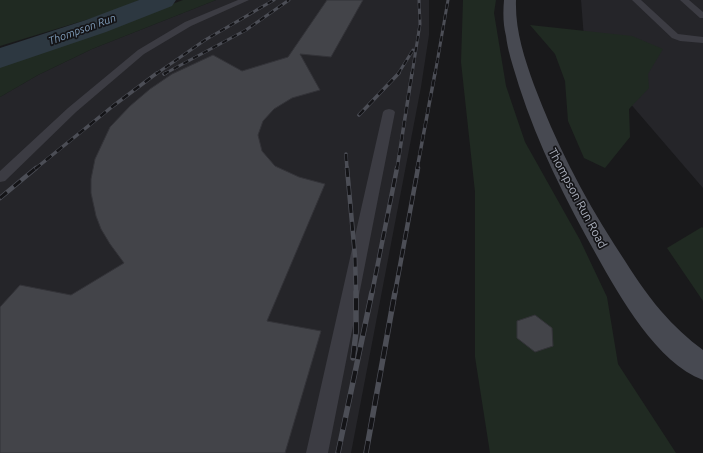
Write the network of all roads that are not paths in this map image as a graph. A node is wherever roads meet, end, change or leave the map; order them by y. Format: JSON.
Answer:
{"nodes":[{"id":1,"x":245,"y":0,"type":"edge"},
{"id":2,"x":510,"y":0,"type":"edge"},
{"id":3,"x":636,"y":0,"type":"edge"},
{"id":4,"x":684,"y":0,"type":"edge"},
{"id":5,"x":703,"y":16,"type":"edge"},
{"id":6,"x":703,"y":40,"type":"edge"},
{"id":7,"x":389,"y":112,"type":"dead end"},
{"id":8,"x":0,"y":178,"type":"edge"},
{"id":9,"x":703,"y":367,"type":"edge"},
{"id":10,"x":317,"y":453,"type":"edge"}],
"edges":[{"from":1,"to":8,"type":"lane"},
{"from":2,"to":9,"type":"street","name":"Thompson Run Road"},
{"from":3,"to":6,"type":"lane"},
{"from":4,"to":5,"type":"lane"},
{"from":7,"to":10,"type":"lane"}]}
